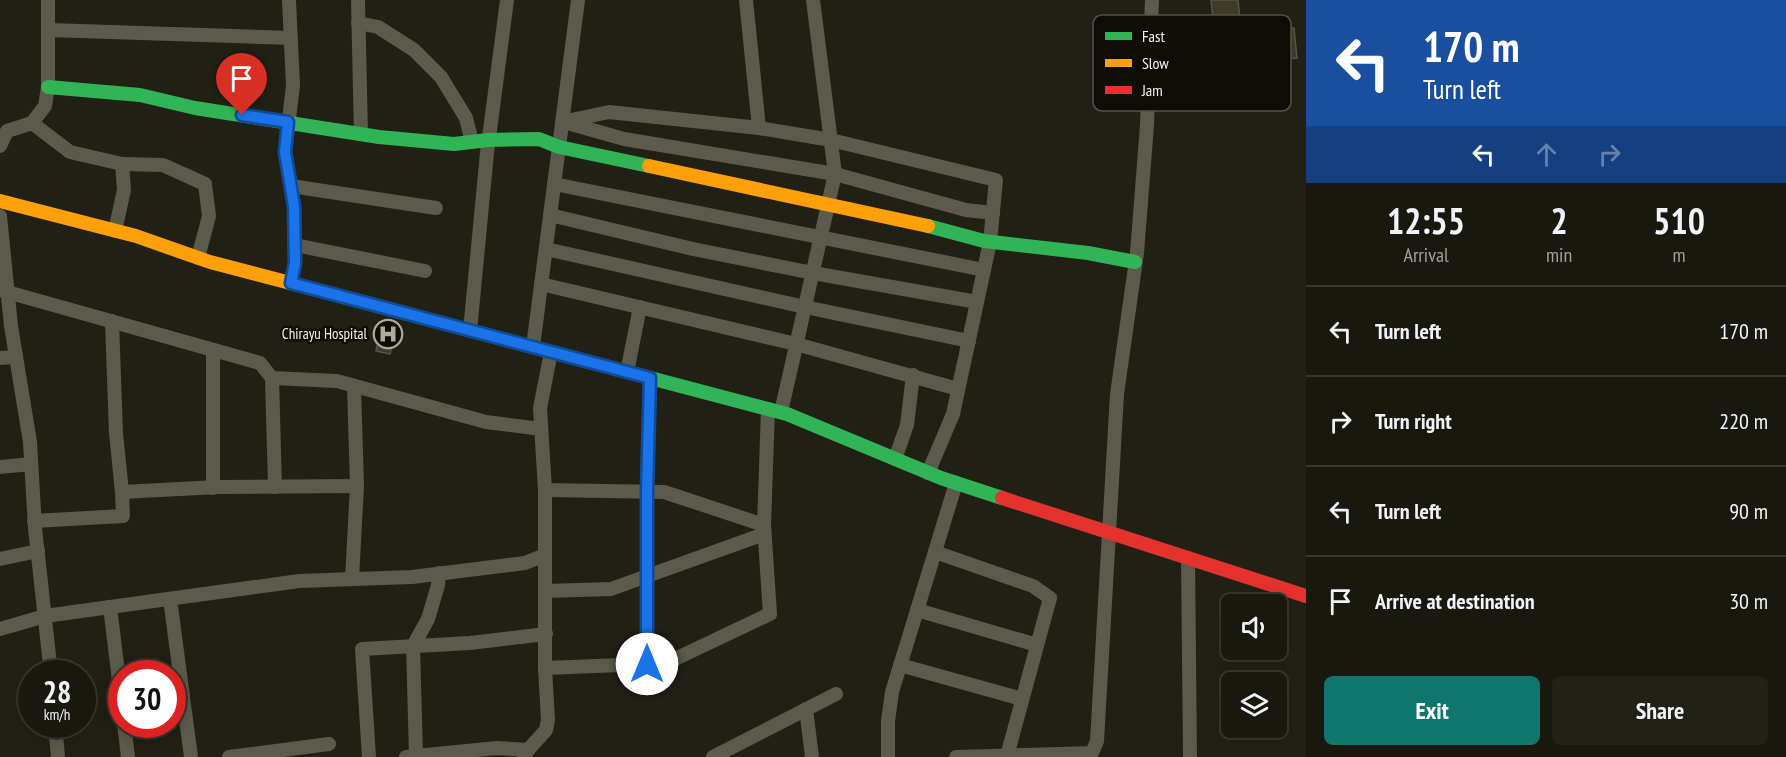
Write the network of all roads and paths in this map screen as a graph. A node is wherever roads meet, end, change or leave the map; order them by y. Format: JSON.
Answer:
{"nodes":[{"id":1,"x":48,"y":0,"type":"edge"},
{"id":2,"x":289,"y":0,"type":"edge"},
{"id":3,"x":358,"y":0,"type":"edge"},
{"id":4,"x":507,"y":0,"type":"edge"},
{"id":5,"x":578,"y":0,"type":"edge"},
{"id":6,"x":746,"y":0,"type":"edge"},
{"id":7,"x":813,"y":0,"type":"edge"},
{"id":8,"x":1152,"y":0,"type":"edge"},
{"id":9,"x":1151,"y":15,"type":"edge"},
{"id":10,"x":358,"y":23,"type":"junction"},
{"id":11,"x":49,"y":30,"type":"junction"},
{"id":12,"x":291,"y":38,"type":"junction"},
{"id":13,"x":48,"y":87,"type":"junction"},
{"id":14,"x":1148,"y":111,"type":"edge"},
{"id":15,"x":288,"y":122,"type":"junction"},
{"id":16,"x":562,"y":122,"type":"junction"},
{"id":17,"x":32,"y":123,"type":"junction"},
{"id":18,"x":759,"y":129,"type":"junction"},
{"id":19,"x":360,"y":134,"type":"junction"},
{"id":20,"x":831,"y":140,"type":"junction"},
{"id":21,"x":488,"y":141,"type":"junction"},
{"id":22,"x":472,"y":142,"type":"junction"},
{"id":23,"x":0,"y":146,"type":"edge"},
{"id":24,"x":559,"y":147,"type":"junction"},
{"id":25,"x":122,"y":164,"type":"junction"},
{"id":26,"x":835,"y":174,"type":"junction"},
{"id":27,"x":554,"y":184,"type":"junction"},
{"id":28,"x":291,"y":186,"type":"junction"},
{"id":29,"x":0,"y":201,"type":"edge"},
{"id":30,"x":828,"y":205,"type":"junction"},
{"id":31,"x":436,"y":208,"type":"dead end"},
{"id":32,"x":993,"y":213,"type":"junction"},
{"id":33,"x":550,"y":215,"type":"junction"},
{"id":34,"x":0,"y":216,"type":"edge"},
{"id":35,"x":115,"y":231,"type":"junction"},
{"id":36,"x":821,"y":238,"type":"junction"},
{"id":37,"x":990,"y":242,"type":"junction"},
{"id":38,"x":295,"y":244,"type":"junction"},
{"id":39,"x":546,"y":249,"type":"junction"},
{"id":40,"x":198,"y":258,"type":"junction"},
{"id":41,"x":1135,"y":262,"type":"junction"},
{"id":42,"x":984,"y":270,"type":"junction"},
{"id":43,"x":425,"y":271,"type":"dead end"},
{"id":44,"x":813,"y":273,"type":"junction"},
{"id":45,"x":291,"y":283,"type":"junction"},
{"id":46,"x":541,"y":284,"type":"junction"},
{"id":47,"x":4,"y":291,"type":"edge"},
{"id":48,"x":977,"y":302,"type":"junction"},
{"id":49,"x":640,"y":307,"type":"junction"},
{"id":50,"x":805,"y":307,"type":"junction"},
{"id":51,"x":112,"y":321,"type":"junction"},
{"id":52,"x":470,"y":331,"type":"junction"},
{"id":53,"x":969,"y":341,"type":"junction"},
{"id":54,"x":796,"y":344,"type":"junction"},
{"id":55,"x":533,"y":347,"type":"junction"},
{"id":56,"x":213,"y":350,"type":"junction"},
{"id":57,"x":551,"y":352,"type":"junction"},
{"id":58,"x":16,"y":357,"type":"junction"},
{"id":59,"x":0,"y":358,"type":"edge"},
{"id":60,"x":627,"y":372,"type":"junction"},
{"id":61,"x":913,"y":375,"type":"junction"},
{"id":62,"x":272,"y":378,"type":"junction"},
{"id":63,"x":650,"y":378,"type":"junction"},
{"id":64,"x":354,"y":386,"type":"junction"},
{"id":65,"x":958,"y":389,"type":"junction"},
{"id":66,"x":775,"y":410,"type":"junction"},
{"id":67,"x":541,"y":429,"type":"junction"},
{"id":68,"x":895,"y":459,"type":"junction"},
{"id":69,"x":31,"y":464,"type":"junction"},
{"id":70,"x":0,"y":467,"type":"edge"},
{"id":71,"x":928,"y":472,"type":"junction"},
{"id":72,"x":956,"y":483,"type":"junction"},
{"id":73,"x":357,"y":486,"type":"junction"},
{"id":74,"x":275,"y":487,"type":"junction"},
{"id":75,"x":213,"y":488,"type":"junction"},
{"id":76,"x":545,"y":490,"type":"junction"},
{"id":77,"x":647,"y":491,"type":"junction"},
{"id":78,"x":122,"y":492,"type":"junction"},
{"id":79,"x":34,"y":521,"type":"junction"},
{"id":80,"x":764,"y":529,"type":"junction"},
{"id":81,"x":1108,"y":532,"type":"junction"},
{"id":82,"x":38,"y":551,"type":"junction"},
{"id":83,"x":935,"y":552,"type":"junction"},
{"id":84,"x":546,"y":555,"type":"junction"},
{"id":85,"x":1188,"y":558,"type":"junction"},
{"id":86,"x":0,"y":559,"type":"edge"},
{"id":87,"x":439,"y":573,"type":"junction"},
{"id":88,"x":647,"y":576,"type":"junction"},
{"id":89,"x":352,"y":579,"type":"junction"},
{"id":90,"x":546,"y":591,"type":"junction"},
{"id":91,"x":1306,"y":596,"type":"edge"},
{"id":92,"x":171,"y":599,"type":"junction"},
{"id":93,"x":110,"y":607,"type":"junction"},
{"id":94,"x":917,"y":610,"type":"junction"},
{"id":95,"x":45,"y":616,"type":"junction"},
{"id":96,"x":0,"y":629,"type":"edge"},
{"id":97,"x":546,"y":634,"type":"junction"},
{"id":98,"x":1037,"y":645,"type":"junction"},
{"id":99,"x":413,"y":646,"type":"junction"},
{"id":100,"x":50,"y":660,"type":"edge"},
{"id":101,"x":116,"y":660,"type":"edge"},
{"id":102,"x":647,"y":664,"type":"junction"},
{"id":103,"x":900,"y":665,"type":"junction"},
{"id":104,"x":545,"y":668,"type":"junction"},
{"id":105,"x":836,"y":694,"type":"dead end"},
{"id":106,"x":1022,"y":699,"type":"junction"},
{"id":107,"x":806,"y":710,"type":"junction"},
{"id":108,"x":56,"y":738,"type":"edge"},
{"id":109,"x":126,"y":738,"type":"edge"},
{"id":110,"x":329,"y":744,"type":"dead end"},
{"id":111,"x":526,"y":753,"type":"edge"},
{"id":112,"x":249,"y":756,"type":"edge"},
{"id":113,"x":1007,"y":756,"type":"edge"},
{"id":114,"x":58,"y":757,"type":"edge"},
{"id":115,"x":128,"y":757,"type":"edge"},
{"id":116,"x":191,"y":757,"type":"edge"},
{"id":117,"x":229,"y":757,"type":"edge"},
{"id":118,"x":369,"y":757,"type":"edge"},
{"id":119,"x":411,"y":757,"type":"edge"},
{"id":120,"x":713,"y":757,"type":"edge"},
{"id":121,"x":812,"y":757,"type":"edge"},
{"id":122,"x":888,"y":757,"type":"edge"},
{"id":123,"x":956,"y":757,"type":"edge"},
{"id":124,"x":1190,"y":757,"type":"edge"}],
"edges":[{"from":1,"to":11,"type":"street"},
{"from":2,"to":12,"type":"street"},
{"from":3,"to":10,"type":"street"},
{"from":4,"to":21,"type":"street"},
{"from":5,"to":16,"type":"street"},
{"from":6,"to":18,"type":"street"},
{"from":7,"to":20,"type":"street"},
{"from":8,"to":9,"type":"street"},
{"from":10,"to":19,"type":"street"},
{"from":10,"to":22,"type":"street"},
{"from":11,"to":12,"type":"street"},
{"from":11,"to":13,"type":"street"},
{"from":12,"to":15,"type":"street"},
{"from":13,"to":15,"type":"street"},
{"from":13,"to":17,"type":"street"},
{"from":14,"to":41,"type":"street"},
{"from":15,"to":19,"type":"street"},
{"from":15,"to":28,"type":"street"},
{"from":16,"to":18,"type":"street"},
{"from":16,"to":24,"type":"street"},
{"from":16,"to":26,"type":"street"},
{"from":17,"to":23,"type":"street"},
{"from":17,"to":25,"type":"street"},
{"from":18,"to":20,"type":"street"},
{"from":19,"to":22,"type":"street"},
{"from":20,"to":26,"type":"street"},
{"from":20,"to":32,"type":"street"},
{"from":21,"to":22,"type":"street"},
{"from":21,"to":24,"type":"street"},
{"from":21,"to":52,"type":"street"},
{"from":24,"to":27,"type":"street"},
{"from":24,"to":30,"type":"street"},
{"from":25,"to":35,"type":"street"},
{"from":25,"to":40,"type":"street"},
{"from":26,"to":30,"type":"street"},
{"from":26,"to":32,"type":"street"},
{"from":27,"to":33,"type":"street"},
{"from":27,"to":36,"type":"street"},
{"from":28,"to":31,"type":"street"},
{"from":28,"to":38,"type":"street"},
{"from":29,"to":35,"type":"street"},
{"from":30,"to":36,"type":"street"},
{"from":30,"to":37,"type":"street"},
{"from":32,"to":37,"type":"street"},
{"from":33,"to":39,"type":"street"},
{"from":33,"to":44,"type":"street"},
{"from":34,"to":47,"type":"street"},
{"from":35,"to":40,"type":"street"},
{"from":36,"to":42,"type":"street"},
{"from":36,"to":44,"type":"street"},
{"from":37,"to":41,"type":"street"},
{"from":37,"to":42,"type":"street"},
{"from":38,"to":43,"type":"street"},
{"from":38,"to":45,"type":"street"},
{"from":39,"to":46,"type":"street"},
{"from":39,"to":50,"type":"street"},
{"from":40,"to":45,"type":"street"},
{"from":41,"to":81,"type":"street"},
{"from":42,"to":48,"type":"street"},
{"from":44,"to":48,"type":"street"},
{"from":44,"to":50,"type":"street"},
{"from":45,"to":52,"type":"street"},
{"from":46,"to":49,"type":"street"},
{"from":46,"to":55,"type":"street"},
{"from":47,"to":51,"type":"street"},
{"from":47,"to":58,"type":"street"},
{"from":48,"to":53,"type":"street"},
{"from":49,"to":54,"type":"street"},
{"from":49,"to":60,"type":"street"},
{"from":50,"to":53,"type":"street"},
{"from":50,"to":54,"type":"street"},
{"from":51,"to":56,"type":"street"},
{"from":51,"to":78,"type":"street"},
{"from":52,"to":55,"type":"street"},
{"from":53,"to":65,"type":"street"},
{"from":54,"to":61,"type":"street"},
{"from":54,"to":66,"type":"street"},
{"from":55,"to":57,"type":"street"},
{"from":56,"to":62,"type":"street"},
{"from":56,"to":75,"type":"street"},
{"from":57,"to":60,"type":"street"},
{"from":57,"to":67,"type":"street"},
{"from":58,"to":59,"type":"street"},
{"from":58,"to":69,"type":"street"},
{"from":60,"to":63,"type":"street"},
{"from":61,"to":65,"type":"street"},
{"from":61,"to":68,"type":"street"},
{"from":62,"to":64,"type":"street"},
{"from":62,"to":74,"type":"street"},
{"from":63,"to":66,"type":"street"},
{"from":63,"to":77,"type":"street"},
{"from":64,"to":67,"type":"street"},
{"from":64,"to":73,"type":"street"},
{"from":65,"to":71,"type":"street"},
{"from":66,"to":68,"type":"street"},
{"from":66,"to":80,"type":"street"},
{"from":67,"to":76,"type":"street"},
{"from":68,"to":71,"type":"street"},
{"from":69,"to":70,"type":"street"},
{"from":69,"to":79,"type":"street"},
{"from":71,"to":72,"type":"street"},
{"from":72,"to":81,"type":"street"},
{"from":72,"to":83,"type":"street"},
{"from":73,"to":74,"type":"street"},
{"from":73,"to":89,"type":"street"},
{"from":74,"to":75,"type":"street"},
{"from":75,"to":78,"type":"street"},
{"from":76,"to":77,"type":"street"},
{"from":76,"to":84,"type":"street"},
{"from":77,"to":80,"type":"street"},
{"from":77,"to":88,"type":"street"},
{"from":78,"to":79,"type":"street"},
{"from":79,"to":82,"type":"street"},
{"from":80,"to":88,"type":"street"},
{"from":80,"to":102,"type":"street"},
{"from":81,"to":85,"type":"street"},
{"from":81,"to":113,"type":"street"},
{"from":82,"to":86,"type":"street"},
{"from":82,"to":95,"type":"street"},
{"from":83,"to":94,"type":"street"},
{"from":83,"to":98,"type":"street"},
{"from":84,"to":87,"type":"street"},
{"from":84,"to":90,"type":"street"},
{"from":85,"to":91,"type":"street"},
{"from":85,"to":124,"type":"street"},
{"from":87,"to":89,"type":"street"},
{"from":87,"to":99,"type":"street"},
{"from":88,"to":90,"type":"street"},
{"from":88,"to":102,"type":"street"},
{"from":89,"to":92,"type":"street"},
{"from":90,"to":97,"type":"street"},
{"from":92,"to":93,"type":"street"},
{"from":92,"to":116,"type":"street"},
{"from":93,"to":95,"type":"street"},
{"from":93,"to":101,"type":"street"},
{"from":94,"to":98,"type":"street"},
{"from":94,"to":103,"type":"street"},
{"from":95,"to":96,"type":"street"},
{"from":95,"to":100,"type":"street"},
{"from":97,"to":99,"type":"street"},
{"from":97,"to":104,"type":"street"},
{"from":98,"to":106,"type":"street"},
{"from":99,"to":118,"type":"street"},
{"from":99,"to":119,"type":"street"},
{"from":102,"to":104,"type":"street"},
{"from":103,"to":106,"type":"street"},
{"from":103,"to":122,"type":"street"},
{"from":104,"to":111,"type":"street"},
{"from":105,"to":107,"type":"street"},
{"from":106,"to":113,"type":"street"},
{"from":107,"to":120,"type":"street"},
{"from":107,"to":121,"type":"street"},
{"from":108,"to":114,"type":"street"},
{"from":109,"to":115,"type":"street"},
{"from":110,"to":112,"type":"street"},
{"from":111,"to":119,"type":"street"},
{"from":112,"to":117,"type":"street"},
{"from":113,"to":123,"type":"street"}]}
